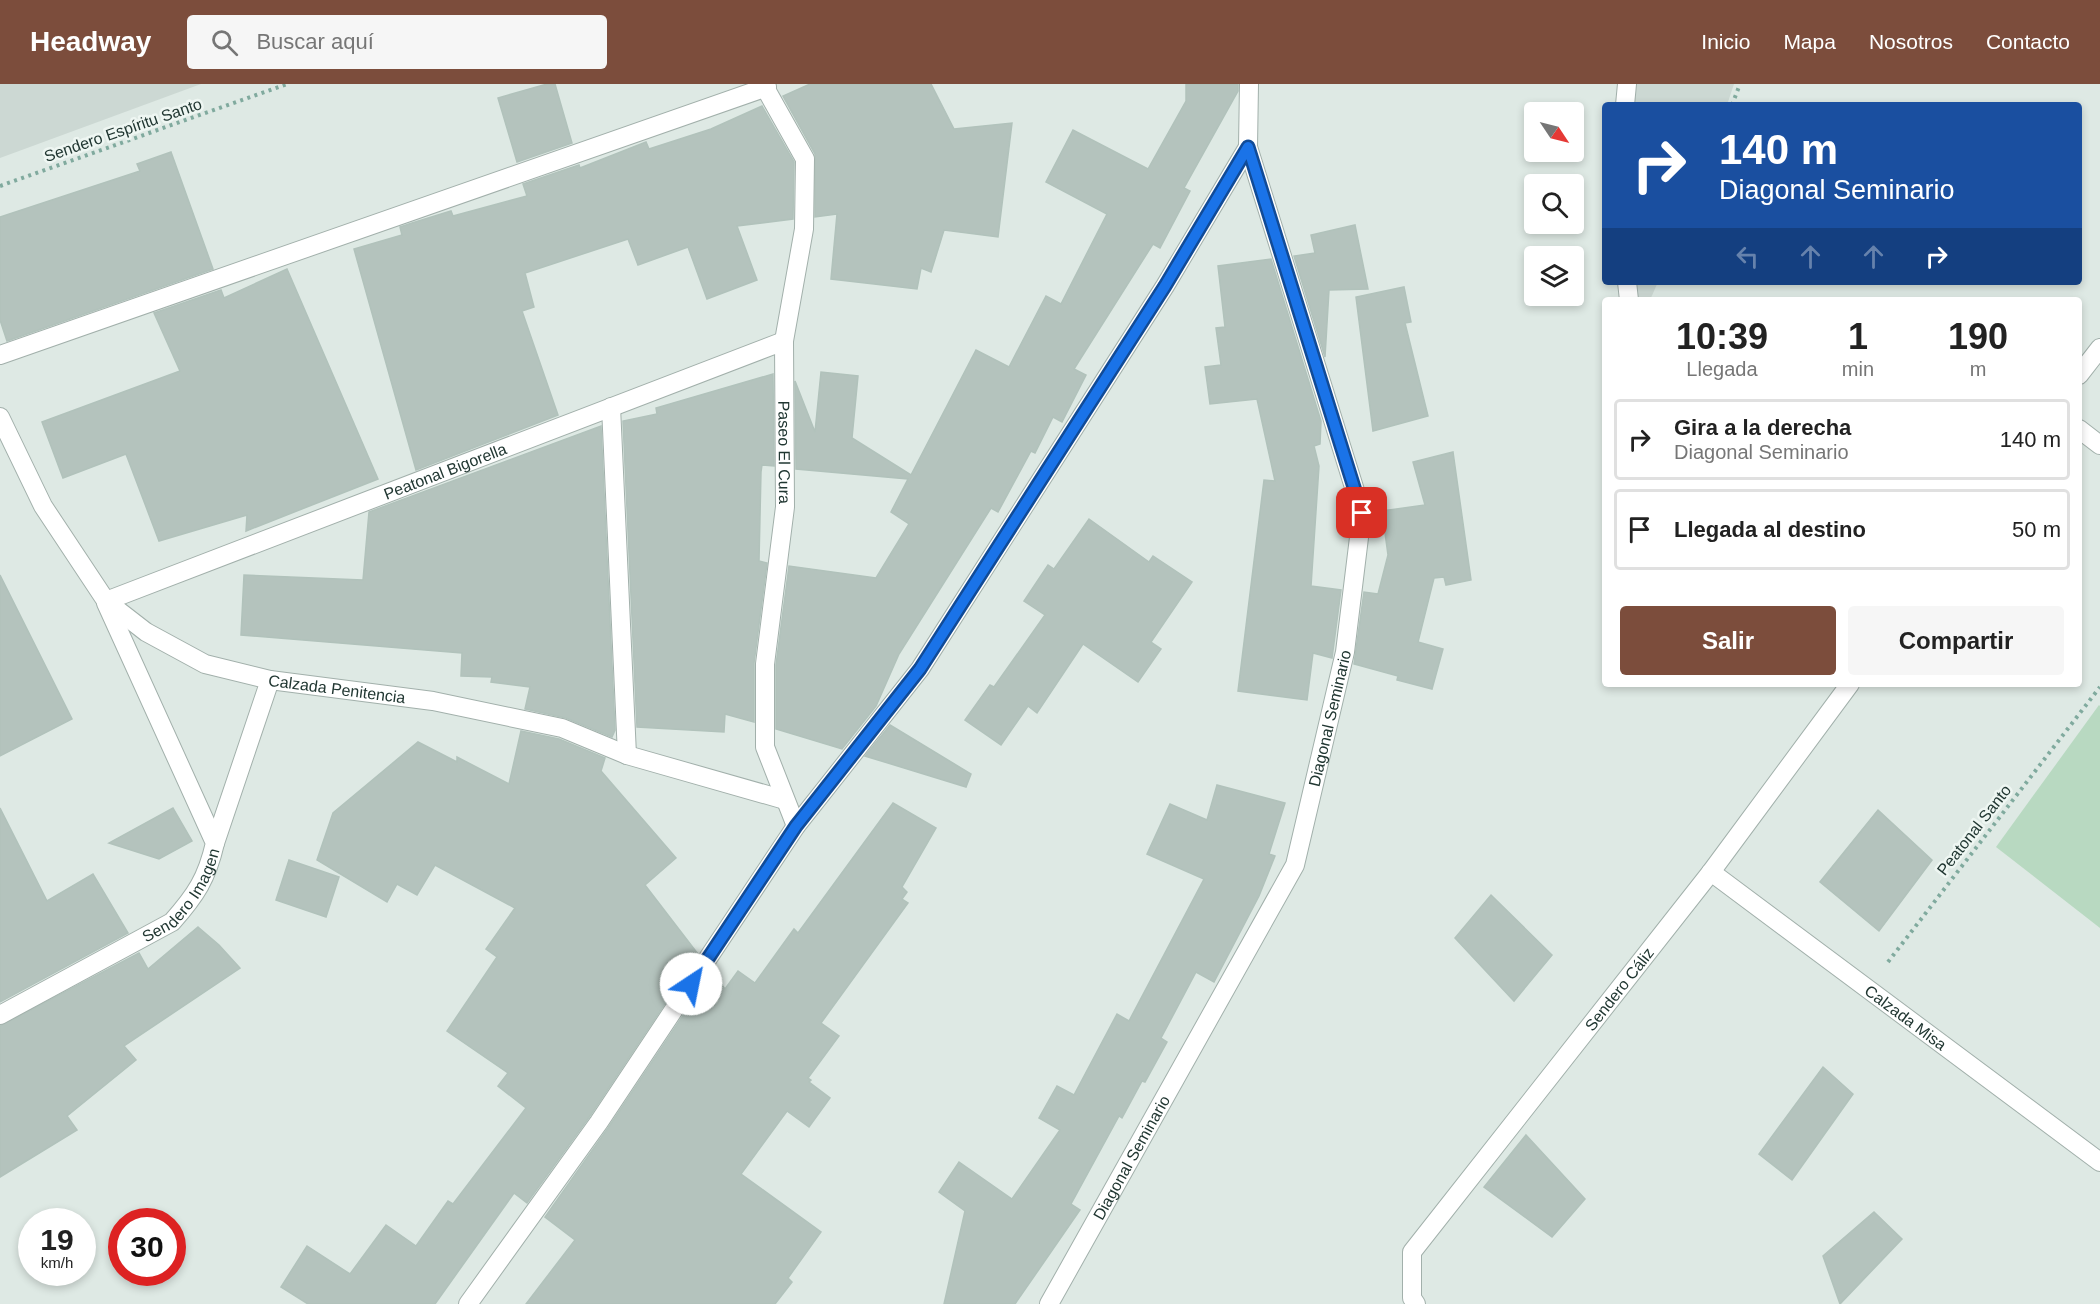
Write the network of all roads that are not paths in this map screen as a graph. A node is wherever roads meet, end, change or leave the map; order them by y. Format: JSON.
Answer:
{"nodes":[{"id":1,"x":1249,"y":84,"type":"edge"},
{"id":2,"x":1627,"y":84,"type":"edge"},
{"id":3,"x":765,"y":86,"type":"edge"},
{"id":4,"x":1625,"y":102,"type":"edge"},
{"id":5,"x":1248,"y":147,"type":"junction"},
{"id":6,"x":784,"y":341,"type":"junction"},
{"id":7,"x":2100,"y":348,"type":"edge"},
{"id":8,"x":0,"y":355,"type":"edge"},
{"id":9,"x":2082,"y":371,"type":"edge"},
{"id":10,"x":611,"y":407,"type":"junction"},
{"id":11,"x":0,"y":417,"type":"edge"},
{"id":12,"x":2082,"y":431,"type":"edge"},
{"id":13,"x":2100,"y":445,"type":"edge"},
{"id":14,"x":105,"y":601,"type":"junction"},
{"id":15,"x":270,"y":681,"type":"junction"},
{"id":16,"x":1848,"y":687,"type":"edge"},
{"id":17,"x":627,"y":755,"type":"junction"},
{"id":18,"x":785,"y":800,"type":"junction"},
{"id":19,"x":796,"y":826,"type":"junction"},
{"id":20,"x":215,"y":843,"type":"junction"},
{"id":21,"x":1711,"y":872,"type":"junction"},
{"id":22,"x":0,"y":1015,"type":"edge"},
{"id":23,"x":2100,"y":1162,"type":"edge"},
{"id":24,"x":1414,"y":1301,"type":"edge"},
{"id":25,"x":468,"y":1304,"type":"edge"},
{"id":26,"x":1049,"y":1304,"type":"edge"}],
"edges":[{"from":1,"to":5,"type":"street","name":"Diagonal Seminario"},
{"from":2,"to":4,"type":"street"},
{"from":3,"to":6,"type":"street","name":"Paseo El Cura"},
{"from":3,"to":8,"type":"street"},
{"from":5,"to":19,"type":"street"},
{"from":5,"to":26,"type":"street","name":"Diagonal Seminario"},
{"from":6,"to":10,"type":"street","name":"Peatonal Bigorella"},
{"from":6,"to":18,"type":"street","name":"Paseo El Cura"},
{"from":7,"to":9,"type":"street"},
{"from":10,"to":14,"type":"street","name":"Peatonal Bigorella"},
{"from":10,"to":17,"type":"street"},
{"from":11,"to":14,"type":"street","name":"Calzada Penitencia"},
{"from":12,"to":13,"type":"street"},
{"from":14,"to":15,"type":"street","name":"Calzada Penitencia"},
{"from":14,"to":20,"type":"street","name":"Sendero Imagen"},
{"from":15,"to":17,"type":"street","name":"Calzada Penitencia"},
{"from":15,"to":20,"type":"street"},
{"from":16,"to":21,"type":"street","name":"Sendero Cáliz"},
{"from":17,"to":18,"type":"street","name":"Calzada Penitencia"},
{"from":18,"to":19,"type":"street","name":"Paseo El Cura"},
{"from":19,"to":25,"type":"street"},
{"from":20,"to":22,"type":"street","name":"Sendero Imagen"},
{"from":21,"to":23,"type":"street","name":"Calzada Misa"},
{"from":21,"to":24,"type":"street","name":"Sendero Cáliz"}]}
